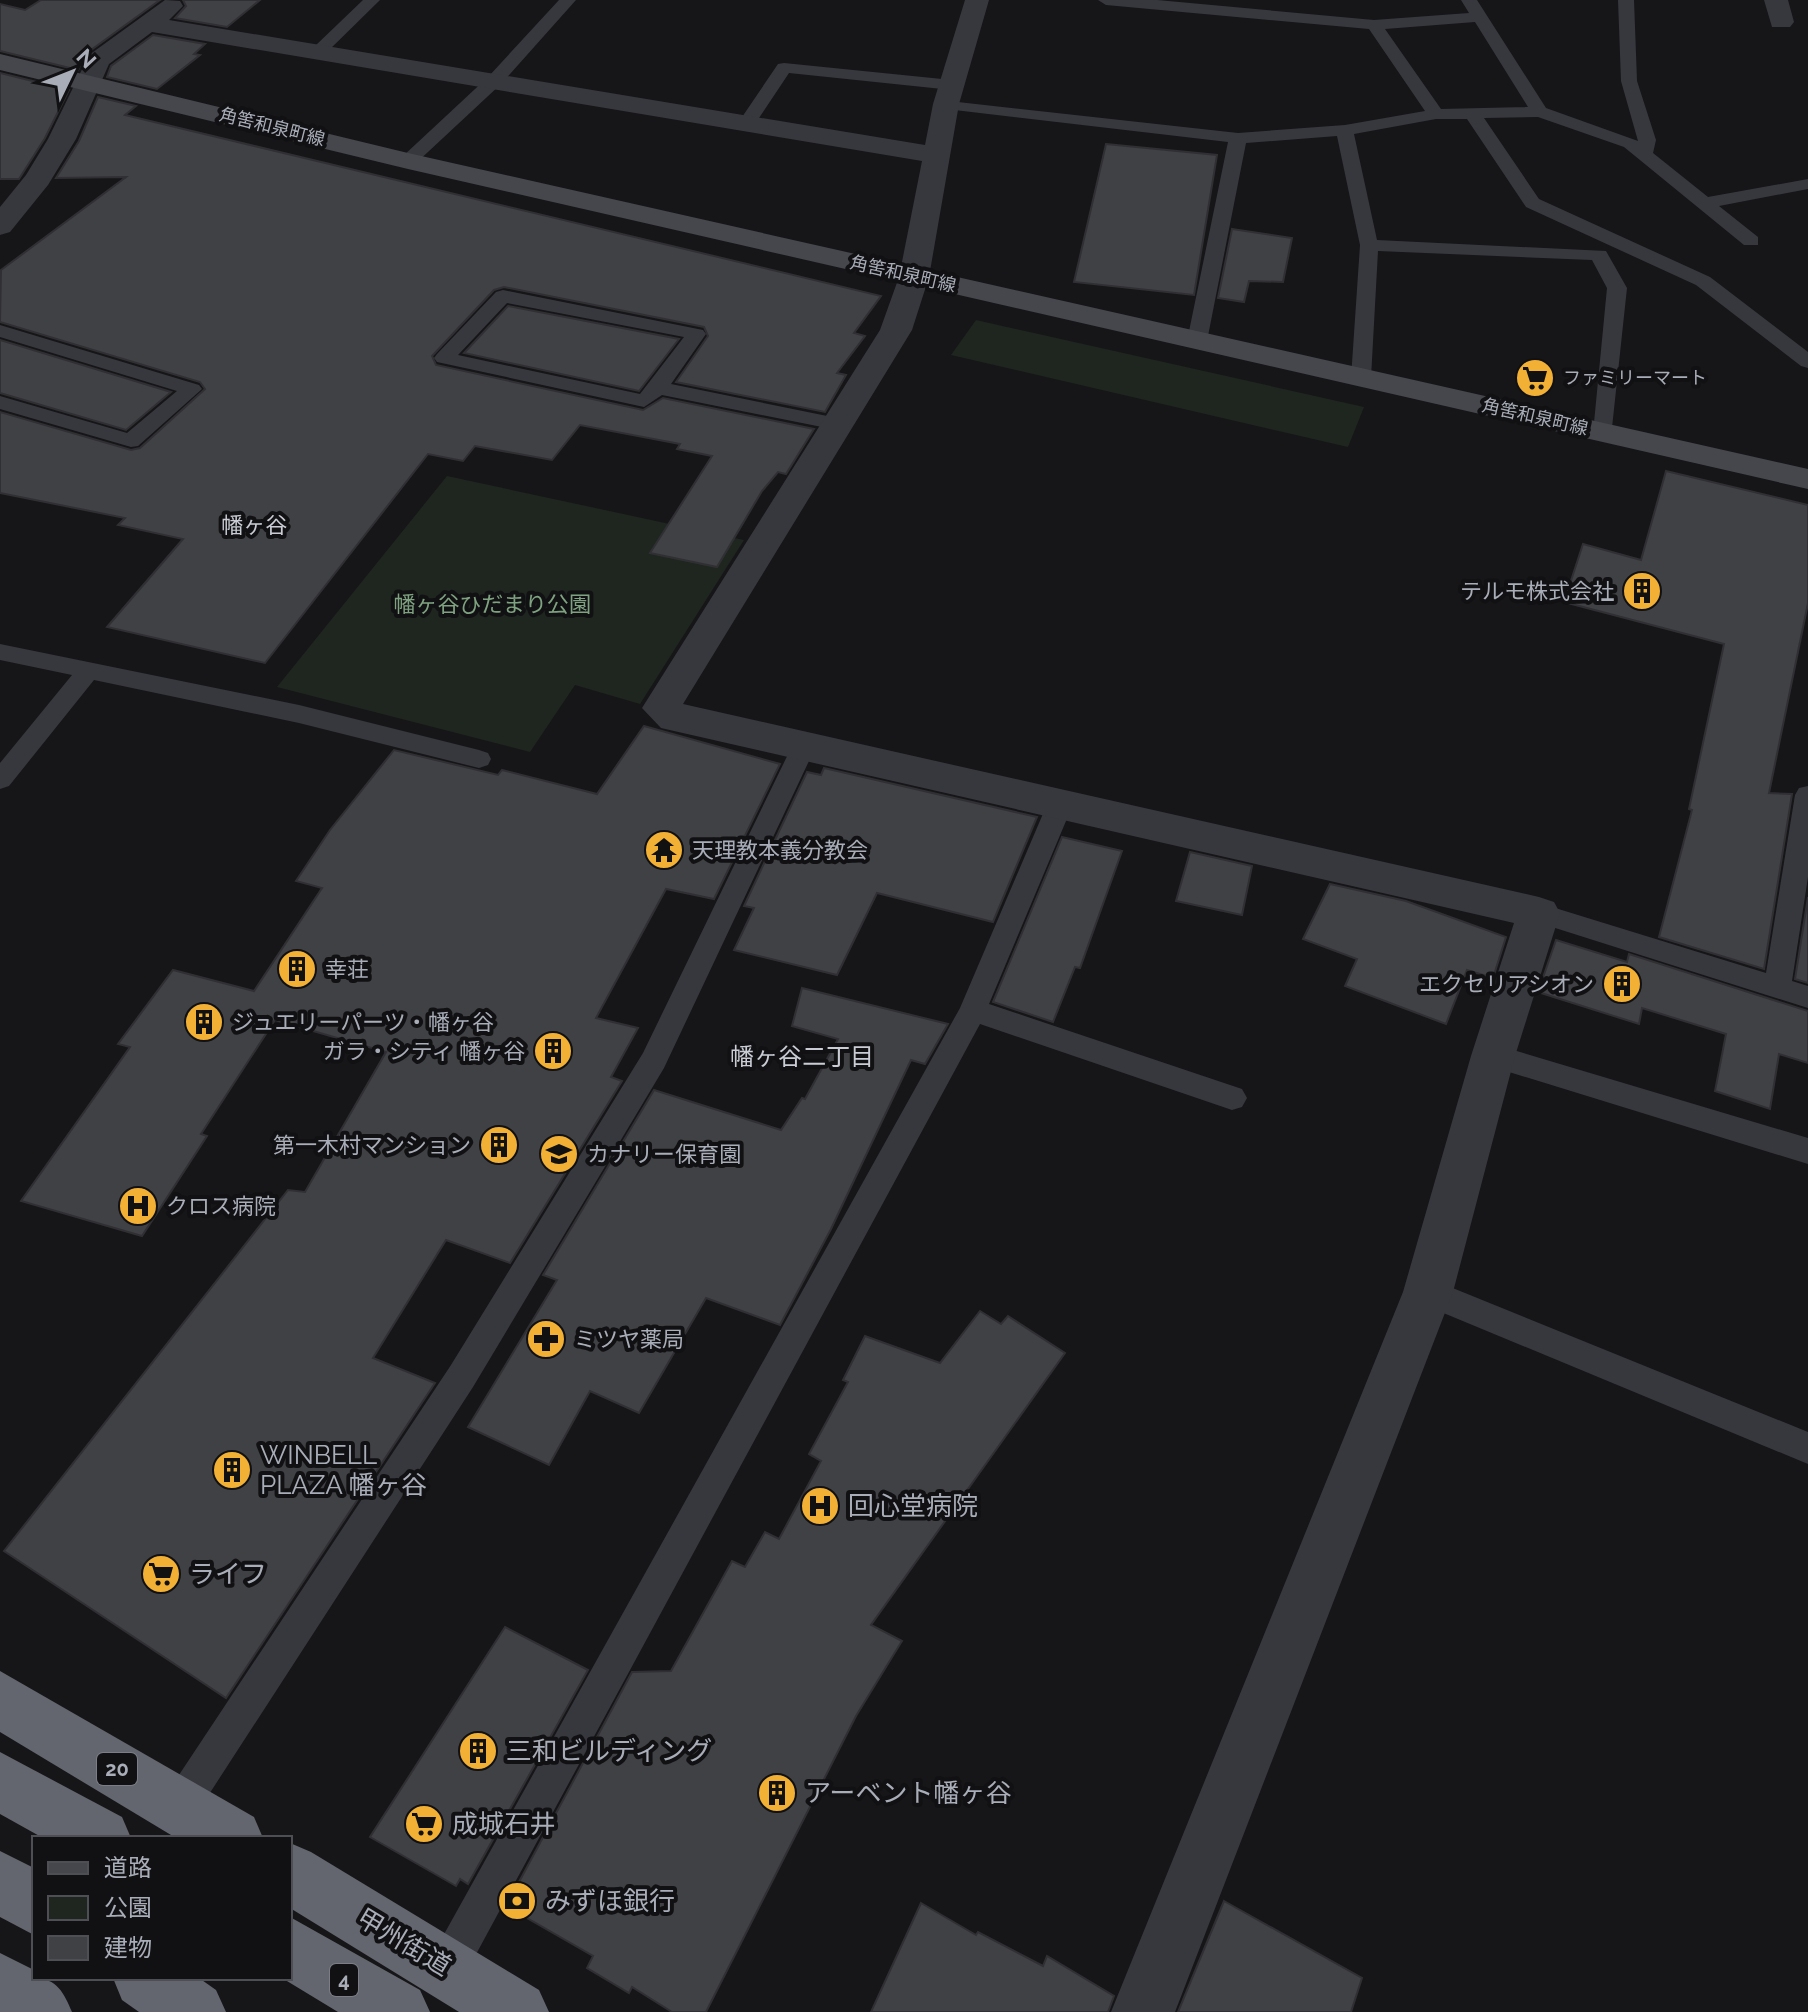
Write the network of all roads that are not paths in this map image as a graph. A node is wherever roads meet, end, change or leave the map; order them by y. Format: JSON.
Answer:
{"nodes":[{"id":1,"x":177,"y":0,"type":"edge"},
{"id":2,"x":372,"y":0,"type":"edge"},
{"id":3,"x":568,"y":0,"type":"edge"},
{"id":4,"x":977,"y":0,"type":"edge"},
{"id":5,"x":1106,"y":0,"type":"edge"},
{"id":6,"x":1469,"y":0,"type":"edge"},
{"id":7,"x":1626,"y":0,"type":"edge"},
{"id":8,"x":1481,"y":17,"type":"junction"},
{"id":9,"x":148,"y":24,"type":"junction"},
{"id":10,"x":1374,"y":25,"type":"junction"},
{"id":11,"x":320,"y":50,"type":"junction"},
{"id":12,"x":0,"y":62,"type":"edge"},
{"id":13,"x":495,"y":80,"type":"junction"},
{"id":14,"x":86,"y":81,"type":"junction"},
{"id":15,"x":949,"y":95,"type":"junction"},
{"id":16,"x":1471,"y":112,"type":"junction"},
{"id":17,"x":1540,"y":112,"type":"junction"},
{"id":18,"x":1436,"y":114,"type":"junction"},
{"id":19,"x":747,"y":123,"type":"junction"},
{"id":20,"x":1345,"y":130,"type":"junction"},
{"id":21,"x":1238,"y":138,"type":"junction"},
{"id":22,"x":1644,"y":154,"type":"junction"},
{"id":23,"x":935,"y":155,"type":"junction"},
{"id":24,"x":408,"y":161,"type":"junction"},
{"id":25,"x":1808,"y":184,"type":"edge"},
{"id":26,"x":1706,"y":203,"type":"junction"},
{"id":27,"x":0,"y":226,"type":"edge"},
{"id":28,"x":1751,"y":241,"type":"dead end"},
{"id":29,"x":1369,"y":245,"type":"junction"},
{"id":30,"x":914,"y":277,"type":"junction"},
{"id":31,"x":0,"y":331,"type":"edge"},
{"id":32,"x":1197,"y":341,"type":"junction"},
{"id":33,"x":1808,"y":362,"type":"edge"},
{"id":34,"x":1361,"y":378,"type":"junction"},
{"id":35,"x":658,"y":388,"type":"junction"},
{"id":36,"x":0,"y":402,"type":"edge"},
{"id":37,"x":837,"y":424,"type":"junction"},
{"id":38,"x":1604,"y":433,"type":"junction"},
{"id":39,"x":1808,"y":479,"type":"edge"},
{"id":40,"x":0,"y":652,"type":"edge"},
{"id":41,"x":88,"y":671,"type":"junction"},
{"id":42,"x":805,"y":744,"type":"junction"},
{"id":43,"x":479,"y":759,"type":"dead end"},
{"id":44,"x":0,"y":780,"type":"edge"},
{"id":45,"x":1808,"y":795,"type":"edge"},
{"id":46,"x":1061,"y":802,"type":"junction"},
{"id":47,"x":1539,"y":913,"type":"junction"},
{"id":48,"x":1777,"y":988,"type":"junction"},
{"id":49,"x":1808,"y":997,"type":"edge"},
{"id":50,"x":973,"y":1010,"type":"junction"},
{"id":51,"x":1493,"y":1056,"type":"junction"},
{"id":52,"x":1232,"y":1098,"type":"dead end"},
{"id":53,"x":1808,"y":1151,"type":"edge"},
{"id":54,"x":1428,"y":1292,"type":"junction"},
{"id":55,"x":1808,"y":1448,"type":"edge"},
{"id":56,"x":0,"y":1700,"type":"edge"},
{"id":57,"x":0,"y":1781,"type":"edge"},
{"id":58,"x":180,"y":1806,"type":"junction"},
{"id":59,"x":97,"y":1836,"type":"edge"},
{"id":60,"x":230,"y":1836,"type":"edge"},
{"id":61,"x":292,"y":1874,"type":"edge"},
{"id":62,"x":0,"y":1881,"type":"edge"},
{"id":63,"x":32,"y":1903,"type":"edge"},
{"id":64,"x":292,"y":1949,"type":"edge"},
{"id":65,"x":447,"y":1968,"type":"junction"},
{"id":66,"x":147,"y":1980,"type":"edge"},
{"id":67,"x":0,"y":1984,"type":"edge"},
{"id":68,"x":40,"y":2012,"type":"edge"},
{"id":69,"x":194,"y":2012,"type":"edge"},
{"id":70,"x":398,"y":2012,"type":"edge"},
{"id":71,"x":517,"y":2012,"type":"edge"},
{"id":72,"x":1143,"y":2012,"type":"edge"}],
"edges":[{"from":1,"to":9,"type":"street"},
{"from":2,"to":11,"type":"lane"},
{"from":3,"to":13,"type":"lane"},
{"from":4,"to":15,"type":"street"},
{"from":5,"to":10,"type":"lane"},
{"from":6,"to":8,"type":"lane"},
{"from":7,"to":22,"type":"lane"},
{"from":8,"to":10,"type":"lane"},
{"from":8,"to":17,"type":"lane"},
{"from":9,"to":11,"type":"street"},
{"from":9,"to":14,"type":"street"},
{"from":10,"to":18,"type":"lane"},
{"from":11,"to":13,"type":"street"},
{"from":12,"to":14,"type":"main road","name":"角筈和泉町線"},
{"from":13,"to":19,"type":"street"},
{"from":13,"to":24,"type":"lane"},
{"from":14,"to":24,"type":"main road","name":"角筈和泉町線"},
{"from":14,"to":27,"type":"street"},
{"from":15,"to":19,"type":"lane"},
{"from":15,"to":21,"type":"lane"},
{"from":15,"to":23,"type":"street"},
{"from":16,"to":17,"type":"lane"},
{"from":16,"to":18,"type":"lane"},
{"from":16,"to":33,"type":"lane"},
{"from":17,"to":22,"type":"lane"},
{"from":18,"to":20,"type":"lane"},
{"from":19,"to":23,"type":"street"},
{"from":20,"to":21,"type":"lane"},
{"from":20,"to":29,"type":"lane"},
{"from":21,"to":32,"type":"lane"},
{"from":22,"to":26,"type":"lane"},
{"from":23,"to":30,"type":"street"},
{"from":24,"to":30,"type":"main road","name":"角筈和泉町線"},
{"from":25,"to":26,"type":"lane"},
{"from":26,"to":28,"type":"lane"},
{"from":29,"to":34,"type":"lane"},
{"from":29,"to":38,"type":"lane"},
{"from":30,"to":32,"type":"main road","name":"角筈和泉町線"},
{"from":30,"to":37,"type":"street"},
{"from":31,"to":36,"type":"lane"},
{"from":32,"to":34,"type":"main road","name":"角筈和泉町線"},
{"from":34,"to":38,"type":"main road","name":"角筈和泉町線"},
{"from":35,"to":35,"type":"lane"},
{"from":35,"to":37,"type":"lane"},
{"from":37,"to":42,"type":"street"},
{"from":38,"to":39,"type":"main road","name":"角筈和泉町線"},
{"from":40,"to":41,"type":"lane"},
{"from":41,"to":43,"type":"lane"},
{"from":41,"to":44,"type":"lane"},
{"from":42,"to":46,"type":"street"},
{"from":42,"to":58,"type":"lane"},
{"from":45,"to":48,"type":"lane"},
{"from":46,"to":47,"type":"street"},
{"from":46,"to":50,"type":"lane"},
{"from":47,"to":48,"type":"lane"},
{"from":47,"to":51,"type":"street"},
{"from":48,"to":49,"type":"lane"},
{"from":50,"to":52,"type":"lane"},
{"from":50,"to":65,"type":"lane"},
{"from":51,"to":53,"type":"lane"},
{"from":51,"to":54,"type":"street"},
{"from":54,"to":55,"type":"lane"},
{"from":54,"to":72,"type":"street"},
{"from":56,"to":58,"type":"highway","number":"20"},
{"from":57,"to":59,"type":"highway"},
{"from":58,"to":60,"type":"highway","number":"20"},
{"from":61,"to":65,"type":"highway","name":"甲州街道"},
{"from":62,"to":63,"type":"highway"},
{"from":64,"to":70,"type":"highway","number":"4"},
{"from":65,"to":71,"type":"highway","name":"甲州街道"},
{"from":66,"to":69,"type":"highway"},
{"from":67,"to":68,"type":"highway"}]}
